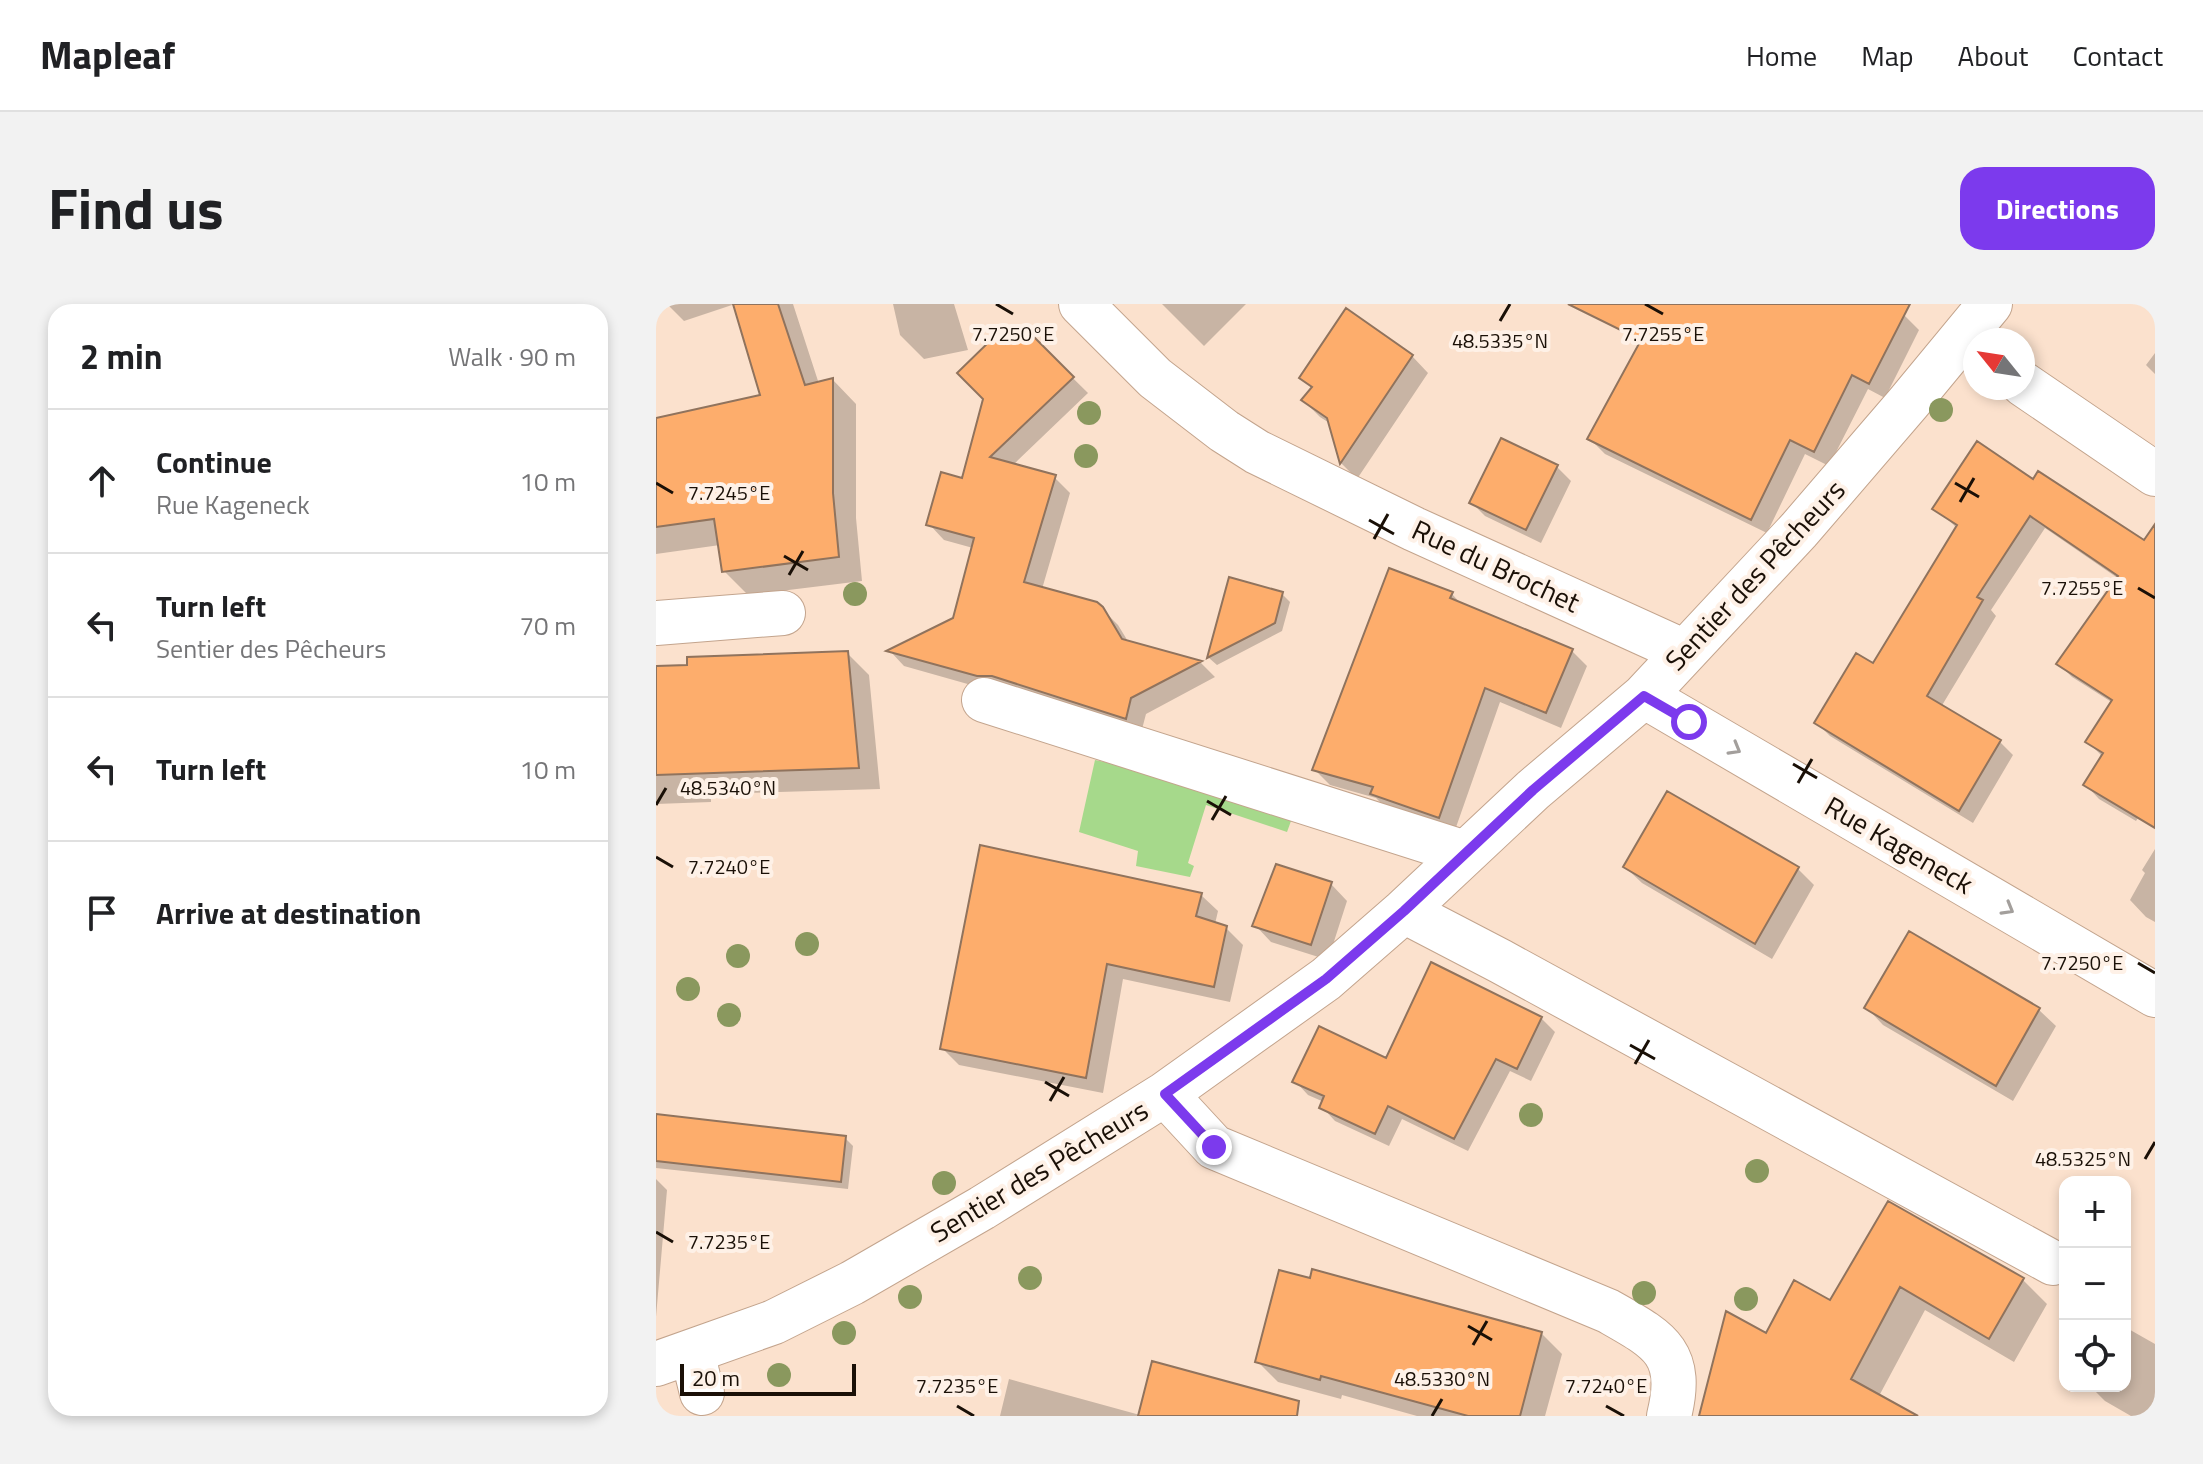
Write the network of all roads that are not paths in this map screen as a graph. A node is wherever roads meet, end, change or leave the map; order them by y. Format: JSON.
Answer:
{"nodes":[{"id":1,"x":1081,"y":304,"type":"edge"},
{"id":2,"x":1990,"y":304,"type":"edge"},
{"id":3,"x":1977,"y":328,"type":"edge"},
{"id":4,"x":1963,"y":351,"type":"edge"},
{"id":5,"x":2035,"y":392,"type":"edge"},
{"id":6,"x":2155,"y":474,"type":"edge"},
{"id":7,"x":783,"y":613,"type":"dead end"},
{"id":8,"x":656,"y":623,"type":"edge"},
{"id":9,"x":1685,"y":652,"type":"junction"},
{"id":10,"x":1644,"y":696,"type":"junction"},
{"id":11,"x":984,"y":700,"type":"dead end"},
{"id":12,"x":1465,"y":853,"type":"junction"},
{"id":13,"x":1404,"y":911,"type":"junction"},
{"id":14,"x":2155,"y":995,"type":"edge"},
{"id":15,"x":1165,"y":1094,"type":"junction"},
{"id":16,"x":2053,"y":1263,"type":"dead end"},
{"id":17,"x":683,"y":1370,"type":"edge"},
{"id":18,"x":1669,"y":1416,"type":"edge"}],
"edges":[{"from":1,"to":9,"type":"street","name":"Rue du Brochet"},
{"from":2,"to":3,"type":"street","name":"Sentier des Pêcheurs"},
{"from":4,"to":9,"type":"street","name":"Sentier des Pêcheurs"},
{"from":5,"to":6,"type":"street"},
{"from":7,"to":8,"type":"street"},
{"from":9,"to":10,"type":"street","name":"Sentier des Pêcheurs"},
{"from":10,"to":12,"type":"street","name":"Sentier des Pêcheurs"},
{"from":10,"to":14,"type":"street","name":"Rue Kageneck","one_way":true},
{"from":11,"to":12,"type":"street"},
{"from":12,"to":13,"type":"street","name":"Sentier des Pêcheurs"},
{"from":13,"to":15,"type":"street","name":"Sentier des Pêcheurs"},
{"from":13,"to":16,"type":"street"},
{"from":15,"to":17,"type":"street","name":"Sentier des Pêcheurs"},
{"from":15,"to":18,"type":"street"}]}
